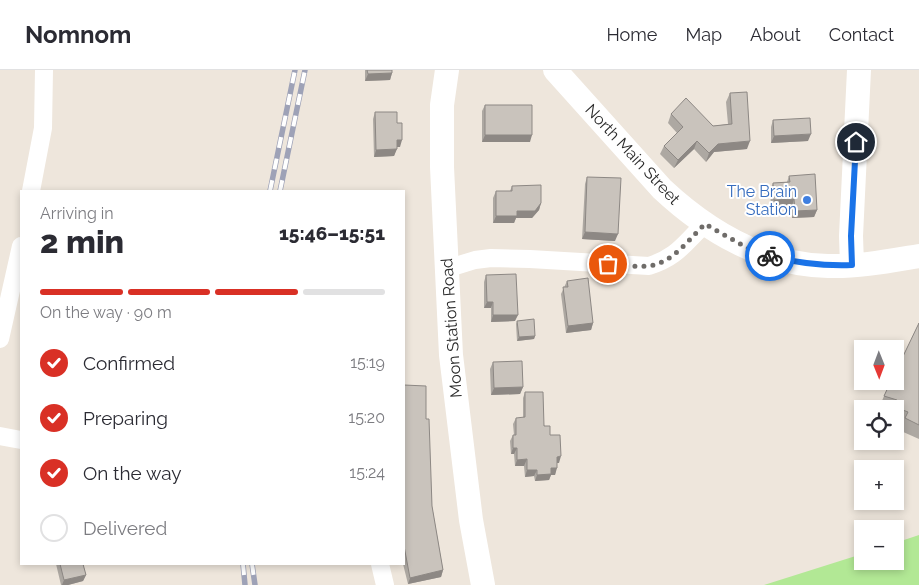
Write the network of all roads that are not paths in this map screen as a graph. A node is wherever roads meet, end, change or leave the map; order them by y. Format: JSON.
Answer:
{"nodes":[{"id":1,"x":44,"y":70,"type":"edge"},
{"id":2,"x":447,"y":70,"type":"edge"},
{"id":3,"x":555,"y":70,"type":"edge"},
{"id":4,"x":859,"y":70,"type":"edge"},
{"id":5,"x":31,"y":190,"type":"edge"},
{"id":6,"x":705,"y":224,"type":"junction"},
{"id":7,"x":20,"y":250,"type":"edge"},
{"id":8,"x":919,"y":256,"type":"edge"},
{"id":9,"x":852,"y":265,"type":"junction"},
{"id":10,"x":446,"y":269,"type":"junction"},
{"id":11,"x":0,"y":339,"type":"edge"},
{"id":12,"x":0,"y":436,"type":"edge"},
{"id":13,"x":20,"y":440,"type":"edge"},
{"id":14,"x":380,"y":565,"type":"edge"},
{"id":15,"x":385,"y":585,"type":"edge"},
{"id":16,"x":483,"y":585,"type":"edge"}],
"edges":[{"from":1,"to":5,"type":"street"},
{"from":2,"to":10,"type":"street","name":"Moon Station Road"},
{"from":3,"to":6,"type":"street","name":"North Main Street"},
{"from":4,"to":9,"type":"street"},
{"from":6,"to":9,"type":"street","name":"North Main Street"},
{"from":6,"to":10,"type":"street"},
{"from":7,"to":11,"type":"street"},
{"from":8,"to":9,"type":"street","name":"North Main Street"},
{"from":10,"to":16,"type":"street","name":"Moon Station Road"},
{"from":12,"to":13,"type":"street"},
{"from":14,"to":15,"type":"street"}]}
